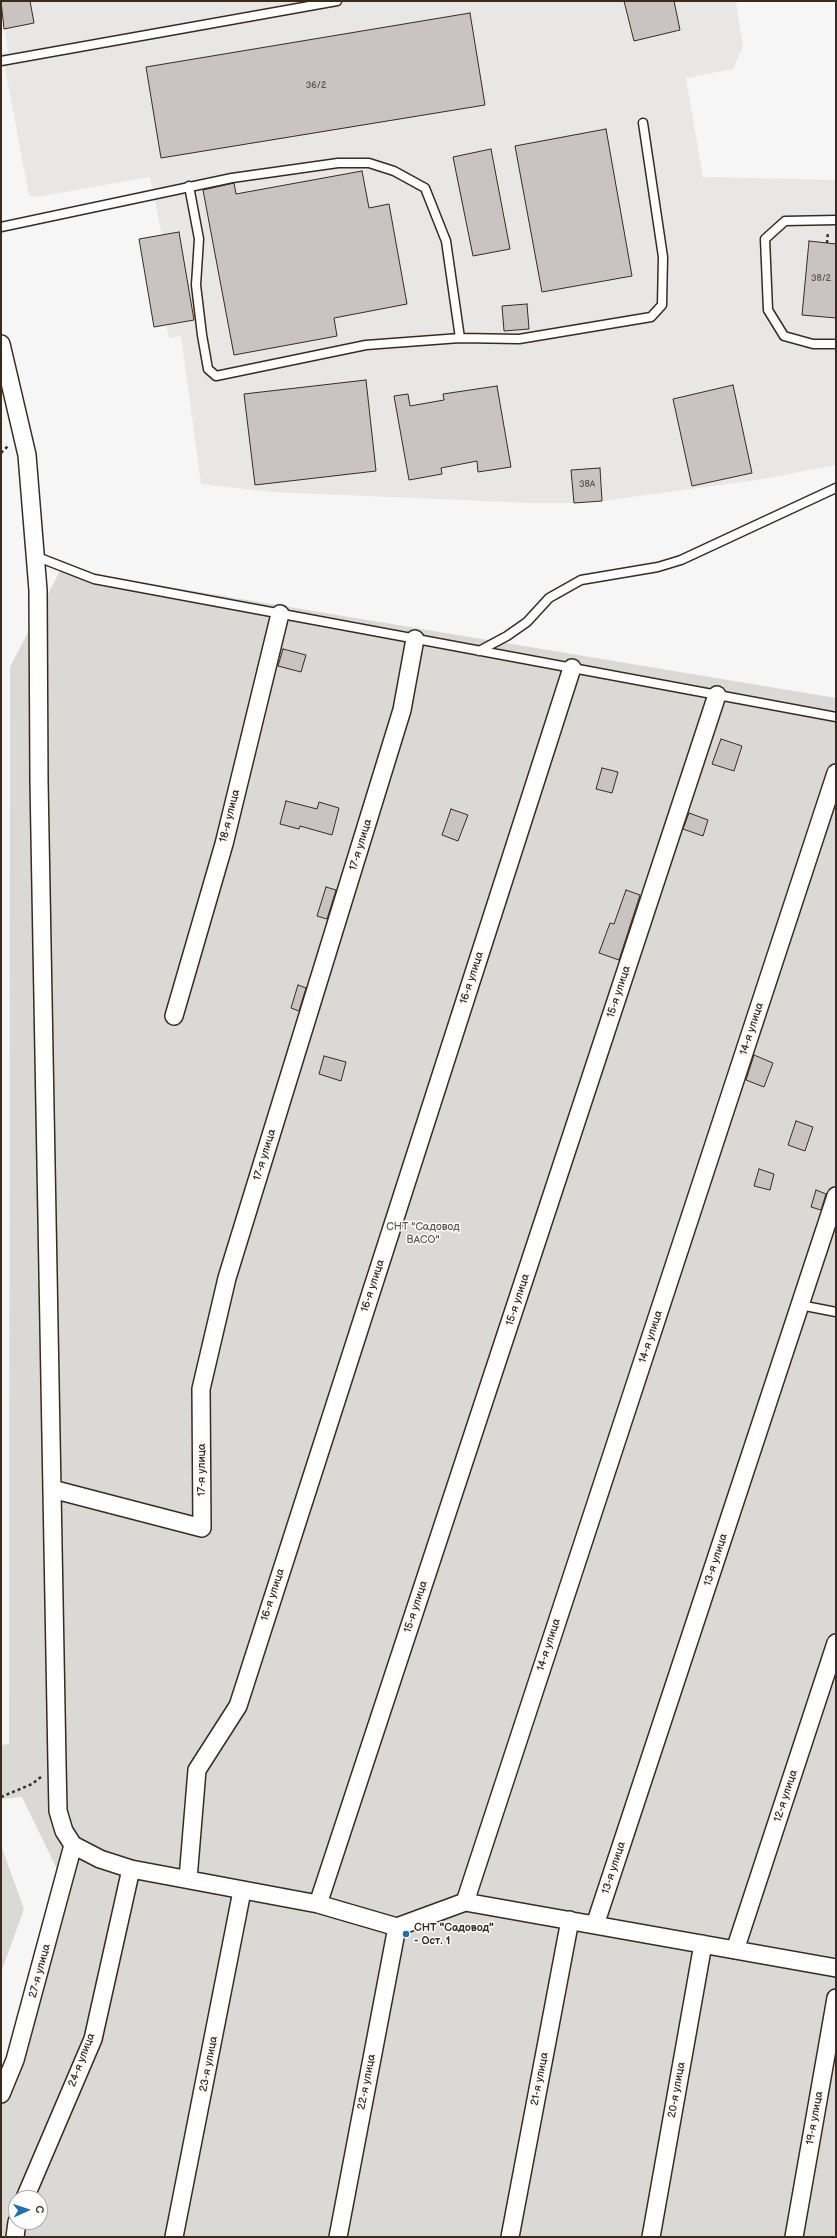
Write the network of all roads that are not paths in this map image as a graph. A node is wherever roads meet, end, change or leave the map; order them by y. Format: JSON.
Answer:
{"nodes":[{"id":1,"x":337,"y":1,"type":"edge"},
{"id":2,"x":1,"y":61,"type":"edge"},
{"id":3,"x":643,"y":123,"type":"dead end"},
{"id":4,"x":189,"y":186,"type":"junction"},
{"id":5,"x":836,"y":220,"type":"edge"},
{"id":6,"x":1,"y":227,"type":"edge"},
{"id":7,"x":460,"y":338,"type":"junction"},
{"id":8,"x":1,"y":344,"type":"edge"},
{"id":9,"x":836,"y":344,"type":"edge"},
{"id":10,"x":836,"y":488,"type":"edge"},
{"id":11,"x":36,"y":556,"type":"junction"},
{"id":12,"x":280,"y":614,"type":"junction"},
{"id":13,"x":415,"y":639,"type":"junction"},
{"id":14,"x":479,"y":651,"type":"junction"},
{"id":15,"x":572,"y":668,"type":"junction"},
{"id":16,"x":717,"y":695,"type":"junction"},
{"id":17,"x":836,"y":718,"type":"edge"},
{"id":18,"x":836,"y":773,"type":"edge"},
{"id":19,"x":174,"y":1016,"type":"dead end"},
{"id":20,"x":836,"y":1196,"type":"edge"},
{"id":21,"x":800,"y":1305,"type":"junction"},
{"id":22,"x":836,"y":1312,"type":"edge"},
{"id":23,"x":52,"y":1489,"type":"junction"},
{"id":24,"x":836,"y":1643,"type":"edge"},
{"id":25,"x":73,"y":1845,"type":"junction"},
{"id":26,"x":131,"y":1869,"type":"junction"},
{"id":27,"x":188,"y":1879,"type":"junction"},
{"id":28,"x":242,"y":1891,"type":"junction"},
{"id":29,"x":465,"y":1902,"type":"junction"},
{"id":30,"x":318,"y":1904,"type":"junction"},
{"id":31,"x":570,"y":1920,"type":"junction"},
{"id":32,"x":595,"y":1925,"type":"junction"},
{"id":33,"x":397,"y":1927,"type":"junction"},
{"id":34,"x":703,"y":1944,"type":"junction"},
{"id":35,"x":736,"y":1950,"type":"junction"},
{"id":36,"x":836,"y":1968,"type":"edge"},
{"id":37,"x":836,"y":1998,"type":"edge"},
{"id":38,"x":1,"y":2094,"type":"edge"},
{"id":39,"x":28,"y":2190,"type":"edge"},
{"id":40,"x":174,"y":2237,"type":"edge"},
{"id":41,"x":338,"y":2237,"type":"edge"},
{"id":42,"x":510,"y":2237,"type":"edge"},
{"id":43,"x":651,"y":2237,"type":"edge"},
{"id":44,"x":794,"y":2237,"type":"edge"}],
"edges":[{"from":1,"to":2,"type":"lane"},
{"from":3,"to":7,"type":"lane"},
{"from":4,"to":6,"type":"lane"},
{"from":4,"to":7,"type":"lane"},
{"from":4,"to":7,"type":"lane"},
{"from":5,"to":9,"type":"lane"},
{"from":8,"to":11,"type":"street"},
{"from":10,"to":14,"type":"lane"},
{"from":11,"to":12,"type":"lane"},
{"from":11,"to":23,"type":"street"},
{"from":12,"to":13,"type":"lane"},
{"from":12,"to":19,"type":"street","name":"18-я улица"},
{"from":13,"to":14,"type":"lane"},
{"from":13,"to":23,"type":"street","name":"17-я улица"},
{"from":14,"to":15,"type":"lane"},
{"from":15,"to":16,"type":"lane"},
{"from":15,"to":27,"type":"street","name":"16-я улица"},
{"from":16,"to":17,"type":"lane"},
{"from":16,"to":30,"type":"street","name":"15-я улица"},
{"from":18,"to":29,"type":"street","name":"14-я улица"},
{"from":20,"to":21,"type":"street","name":"13-я улица"},
{"from":21,"to":22,"type":"lane"},
{"from":21,"to":32,"type":"street","name":"13-я улица"},
{"from":23,"to":25,"type":"street"},
{"from":24,"to":35,"type":"street","name":"12-я улица"},
{"from":25,"to":26,"type":"street"},
{"from":25,"to":38,"type":"street","name":"27-я улица"},
{"from":26,"to":27,"type":"street"},
{"from":26,"to":39,"type":"street","name":"24-я улица"},
{"from":27,"to":28,"type":"street"},
{"from":28,"to":30,"type":"street"},
{"from":28,"to":40,"type":"street","name":"23-я улица"},
{"from":29,"to":31,"type":"street"},
{"from":29,"to":33,"type":"street"},
{"from":30,"to":33,"type":"street"},
{"from":31,"to":32,"type":"street"},
{"from":31,"to":42,"type":"street","name":"21-я улица"},
{"from":32,"to":34,"type":"street"},
{"from":33,"to":41,"type":"street","name":"22-я улица"},
{"from":34,"to":35,"type":"street"},
{"from":34,"to":43,"type":"street","name":"20-я улица"},
{"from":35,"to":36,"type":"street"},
{"from":37,"to":44,"type":"street","name":"19-я улица"}]}
